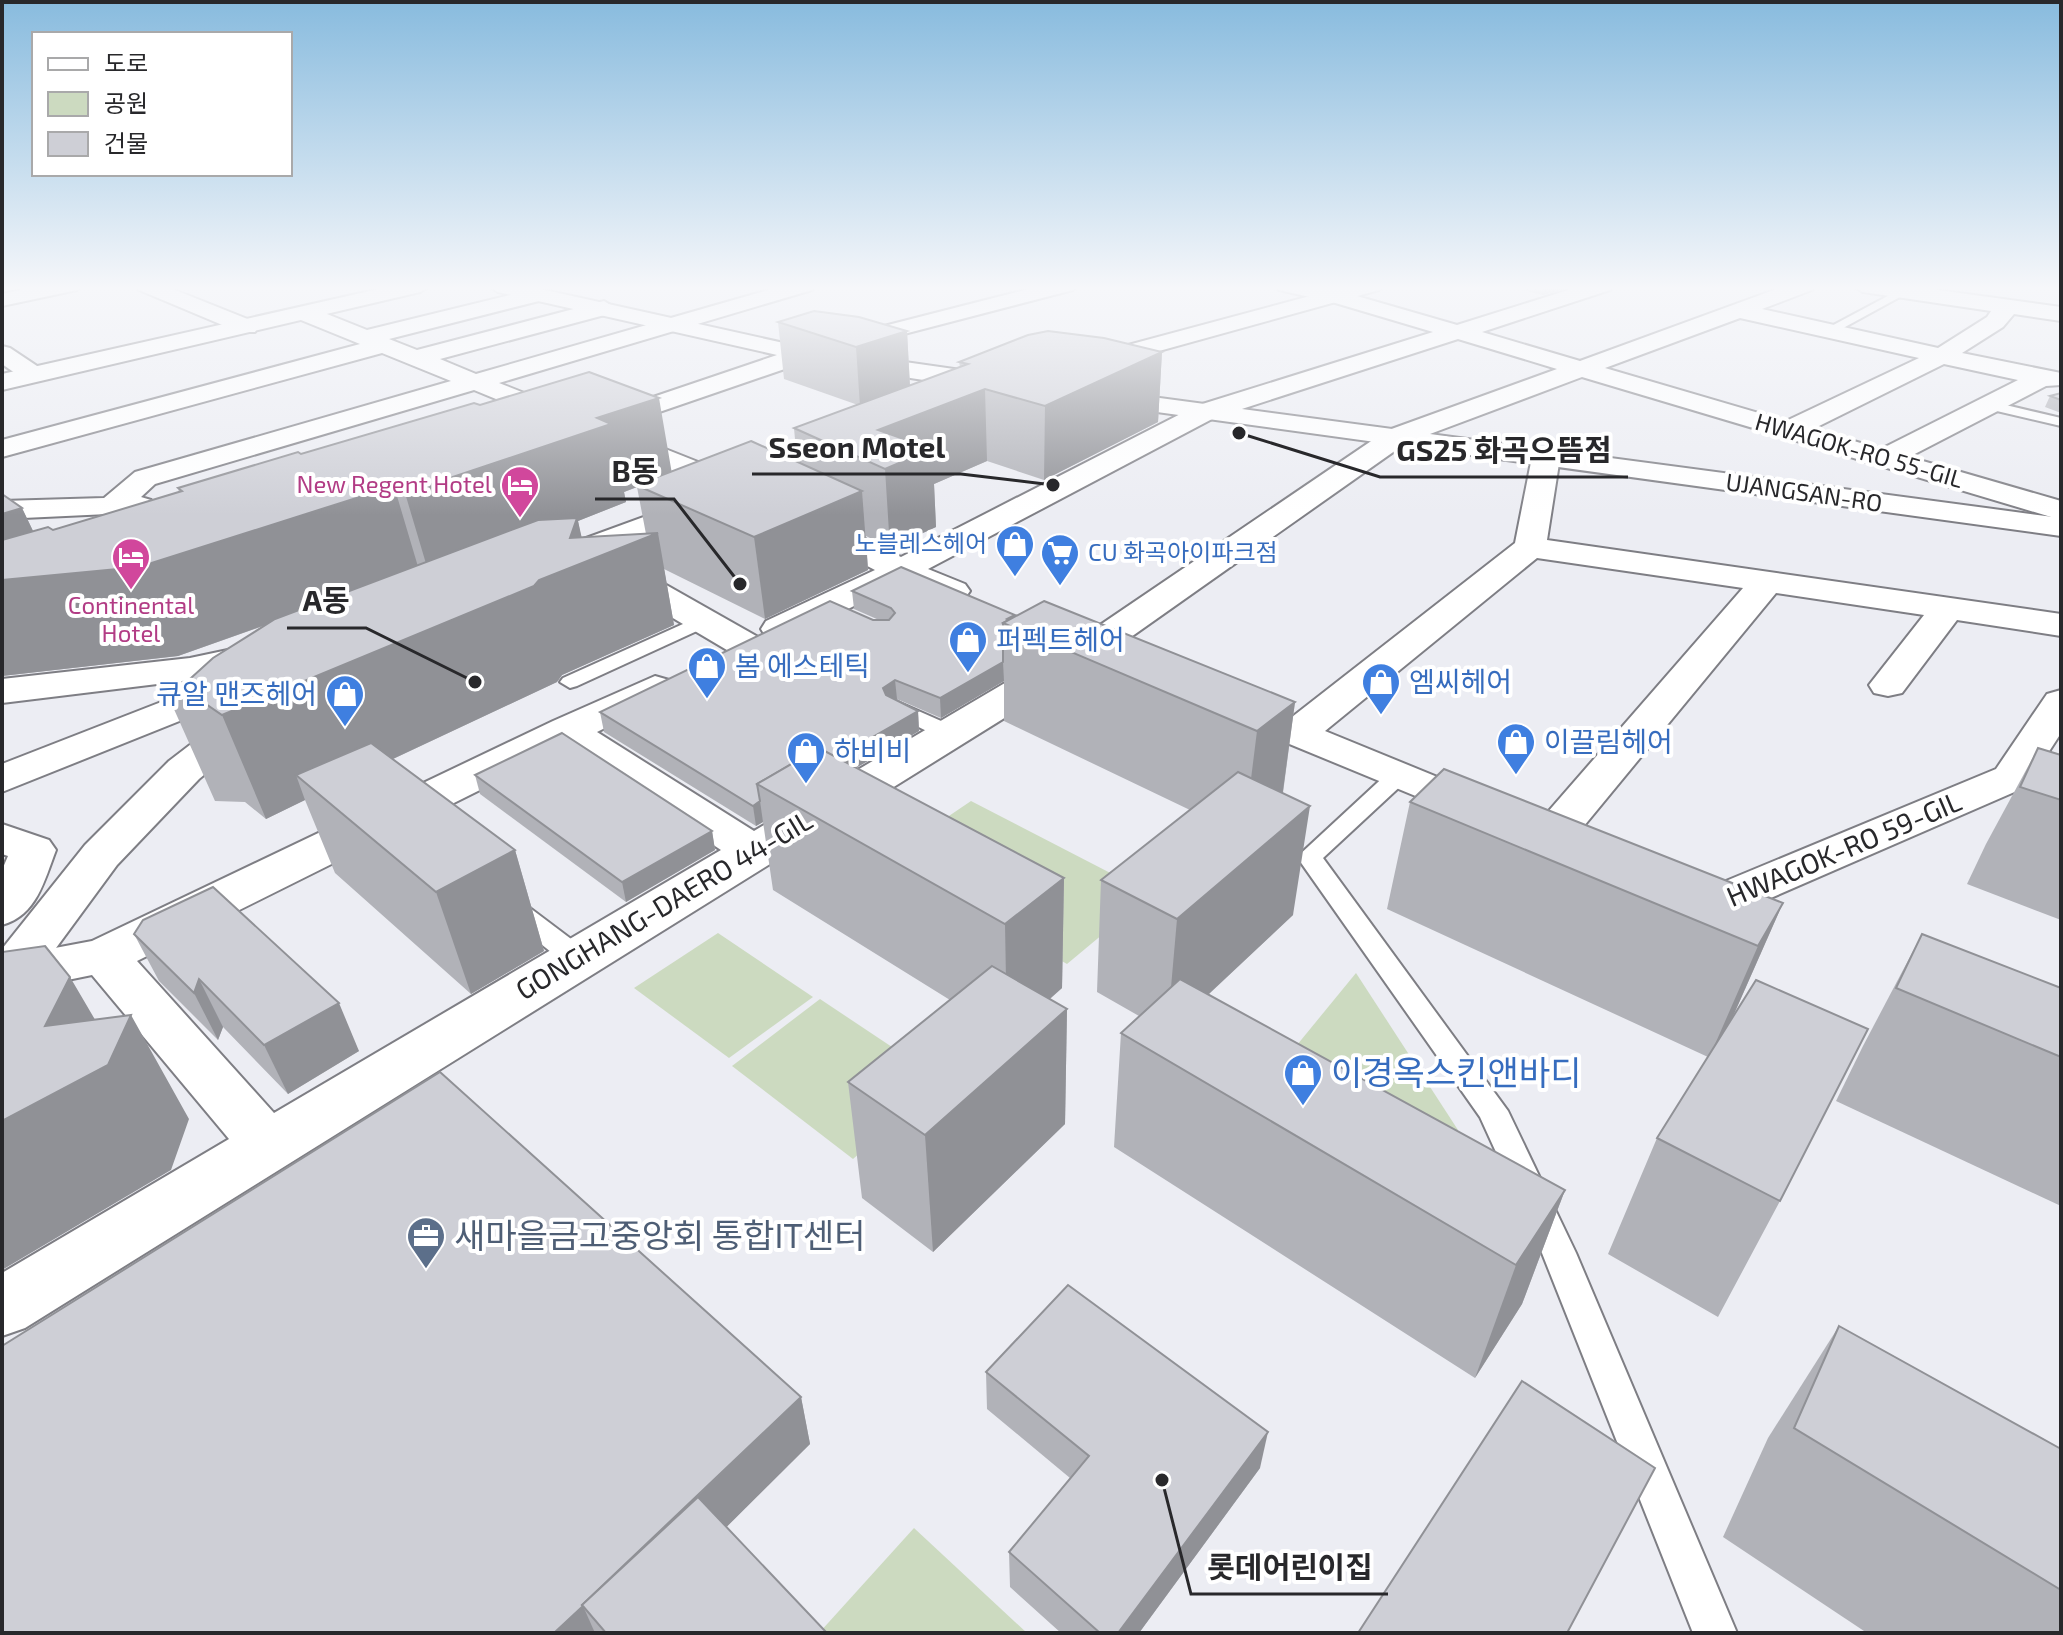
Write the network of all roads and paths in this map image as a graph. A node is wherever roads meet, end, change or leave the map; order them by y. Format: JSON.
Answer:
{"nodes":[{"id":1,"x":16,"y":362,"type":"edge"},
{"id":2,"x":90,"y":362,"type":"edge"},
{"id":3,"x":301,"y":362,"type":"edge"},
{"id":4,"x":427,"y":362,"type":"edge"},
{"id":5,"x":540,"y":362,"type":"edge"},
{"id":6,"x":779,"y":362,"type":"edge"},
{"id":7,"x":859,"y":362,"type":"edge"},
{"id":8,"x":1129,"y":362,"type":"edge"},
{"id":9,"x":1358,"y":362,"type":"edge"},
{"id":10,"x":1559,"y":362,"type":"edge"},
{"id":11,"x":1594,"y":362,"type":"edge"},
{"id":12,"x":1929,"y":362,"type":"edge"},
{"id":13,"x":1971,"y":362,"type":"edge"},
{"id":14,"x":1578,"y":368,"type":"junction"},
{"id":15,"x":34,"y":375,"type":"junction"},
{"id":16,"x":2052,"y":379,"type":"edge"},
{"id":17,"x":2,"y":382,"type":"edge"},
{"id":18,"x":475,"y":382,"type":"junction"},
{"id":19,"x":954,"y":405,"type":"edge"},
{"id":20,"x":1989,"y":405,"type":"junction"},
{"id":21,"x":1205,"y":412,"type":"junction"},
{"id":22,"x":2061,"y":422,"type":"edge"},
{"id":23,"x":587,"y":428,"type":"junction"},
{"id":24,"x":1789,"y":430,"type":"junction"},
{"id":25,"x":1396,"y":437,"type":"junction"},
{"id":26,"x":558,"y":439,"type":"edge"},
{"id":27,"x":2,"y":449,"type":"edge"},
{"id":28,"x":1546,"y":457,"type":"junction"},
{"id":29,"x":1885,"y":458,"type":"junction"},
{"id":30,"x":765,"y":495,"type":"junction"},
{"id":31,"x":175,"y":505,"type":"edge"},
{"id":32,"x":112,"y":507,"type":"junction"},
{"id":33,"x":2,"y":510,"type":"edge"},
{"id":34,"x":2061,"y":511,"type":"edge"},
{"id":35,"x":2061,"y":527,"type":"edge"},
{"id":36,"x":1530,"y":547,"type":"junction"},
{"id":37,"x":582,"y":550,"type":"junction"},
{"id":38,"x":539,"y":566,"type":"edge"},
{"id":39,"x":901,"y":570,"type":"junction"},
{"id":40,"x":1767,"y":582,"type":"junction"},
{"id":41,"x":989,"y":606,"type":"edge"},
{"id":42,"x":1948,"y":608,"type":"junction"},
{"id":43,"x":703,"y":621,"type":"junction"},
{"id":44,"x":2061,"y":625,"type":"edge"},
{"id":45,"x":1047,"y":630,"type":"edge"},
{"id":46,"x":745,"y":645,"type":"junction"},
{"id":47,"x":1091,"y":648,"type":"junction"},
{"id":48,"x":1135,"y":667,"type":"edge"},
{"id":49,"x":570,"y":682,"type":"dead end"},
{"id":50,"x":1888,"y":685,"type":"dead end"},
{"id":51,"x":2,"y":691,"type":"edge"},
{"id":52,"x":1208,"y":697,"type":"edge"},
{"id":53,"x":273,"y":701,"type":"edge"},
{"id":54,"x":2061,"y":702,"type":"edge"},
{"id":55,"x":898,"y":708,"type":"edge"},
{"id":56,"x":567,"y":730,"type":"junction"},
{"id":57,"x":949,"y":733,"type":"junction"},
{"id":58,"x":1296,"y":734,"type":"junction"},
{"id":59,"x":1398,"y":776,"type":"junction"},
{"id":60,"x":2,"y":779,"type":"edge"},
{"id":61,"x":2,"y":838,"type":"edge"},
{"id":62,"x":754,"y":851,"type":"junction"},
{"id":63,"x":1666,"y":888,"type":"edge"},
{"id":64,"x":491,"y":890,"type":"edge"},
{"id":65,"x":2,"y":909,"type":"edge"},
{"id":66,"x":104,"y":956,"type":"junction"},
{"id":67,"x":577,"y":958,"type":"junction"},
{"id":68,"x":6,"y":979,"type":"edge"},
{"id":69,"x":267,"y":1144,"type":"junction"},
{"id":70,"x":2,"y":1307,"type":"edge"},
{"id":71,"x":1715,"y":1633,"type":"edge"}],
"edges":[{"from":1,"to":15,"type":"street"},
{"from":2,"to":15,"type":"street"},
{"from":3,"to":27,"type":"street"},
{"from":4,"to":18,"type":"street"},
{"from":5,"to":18,"type":"street"},
{"from":6,"to":23,"type":"street"},
{"from":7,"to":19,"type":"street"},
{"from":8,"to":21,"type":"street","name":"UJANGSAN-RO"},
{"from":9,"to":21,"type":"street"},
{"from":10,"to":14,"type":"street","name":"HWAGOK-RO 55-GIL"},
{"from":11,"to":14,"type":"street"},
{"from":12,"to":24,"type":"street"},
{"from":13,"to":16,"type":"street"},
{"from":14,"to":24,"type":"street","name":"HWAGOK-RO 55-GIL"},
{"from":14,"to":25,"type":"street"},
{"from":15,"to":17,"type":"street"},
{"from":16,"to":20,"type":"street"},
{"from":18,"to":23,"type":"street"},
{"from":18,"to":32,"type":"street"},
{"from":20,"to":22,"type":"lane"},
{"from":20,"to":29,"type":"street"},
{"from":21,"to":25,"type":"street","name":"UJANGSAN-RO"},
{"from":21,"to":39,"type":"street"},
{"from":23,"to":26,"type":"street"},
{"from":23,"to":30,"type":"street"},
{"from":24,"to":29,"type":"street","name":"HWAGOK-RO 55-GIL"},
{"from":25,"to":28,"type":"street","name":"UJANGSAN-RO"},
{"from":25,"to":47,"type":"street","name":"GONGHANG-DAERO 44-GIL"},
{"from":28,"to":35,"type":"street","name":"UJANGSAN-RO"},
{"from":28,"to":36,"type":"street"},
{"from":29,"to":34,"type":"street","name":"HWAGOK-RO 55-GIL"},
{"from":30,"to":37,"type":"street"},
{"from":30,"to":39,"type":"street"},
{"from":31,"to":32,"type":"street"},
{"from":32,"to":33,"type":"street"},
{"from":36,"to":40,"type":"street"},
{"from":36,"to":58,"type":"street"},
{"from":37,"to":38,"type":"street"},
{"from":37,"to":43,"type":"street"},
{"from":39,"to":41,"type":"street"},
{"from":39,"to":46,"type":"street"},
{"from":40,"to":42,"type":"street"},
{"from":40,"to":59,"type":"street"},
{"from":42,"to":44,"type":"street"},
{"from":42,"to":50,"type":"street"},
{"from":43,"to":46,"type":"street"},
{"from":43,"to":49,"type":"lane"},
{"from":45,"to":47,"type":"street"},
{"from":46,"to":56,"type":"street"},
{"from":47,"to":48,"type":"street"},
{"from":47,"to":57,"type":"street","name":"GONGHANG-DAERO 44-GIL"},
{"from":51,"to":60,"type":"street"},
{"from":52,"to":58,"type":"street"},
{"from":53,"to":68,"type":"street"},
{"from":54,"to":63,"type":"street","name":"HWAGOK-RO 59-GIL"},
{"from":55,"to":57,"type":"lane"},
{"from":56,"to":62,"type":"street"},
{"from":56,"to":66,"type":"street"},
{"from":57,"to":62,"type":"street","name":"GONGHANG-DAERO 44-GIL"},
{"from":58,"to":59,"type":"street"},
{"from":59,"to":71,"type":"lane"},
{"from":61,"to":65,"type":"street"},
{"from":62,"to":67,"type":"street","name":"GONGHANG-DAERO 44-GIL"},
{"from":64,"to":67,"type":"lane"},
{"from":66,"to":68,"type":"street"},
{"from":66,"to":69,"type":"street"},
{"from":67,"to":69,"type":"street","name":"GONGHANG-DAERO 44-GIL"},
{"from":69,"to":70,"type":"street","name":"GONGHANG-DAERO 44-GIL"}]}
